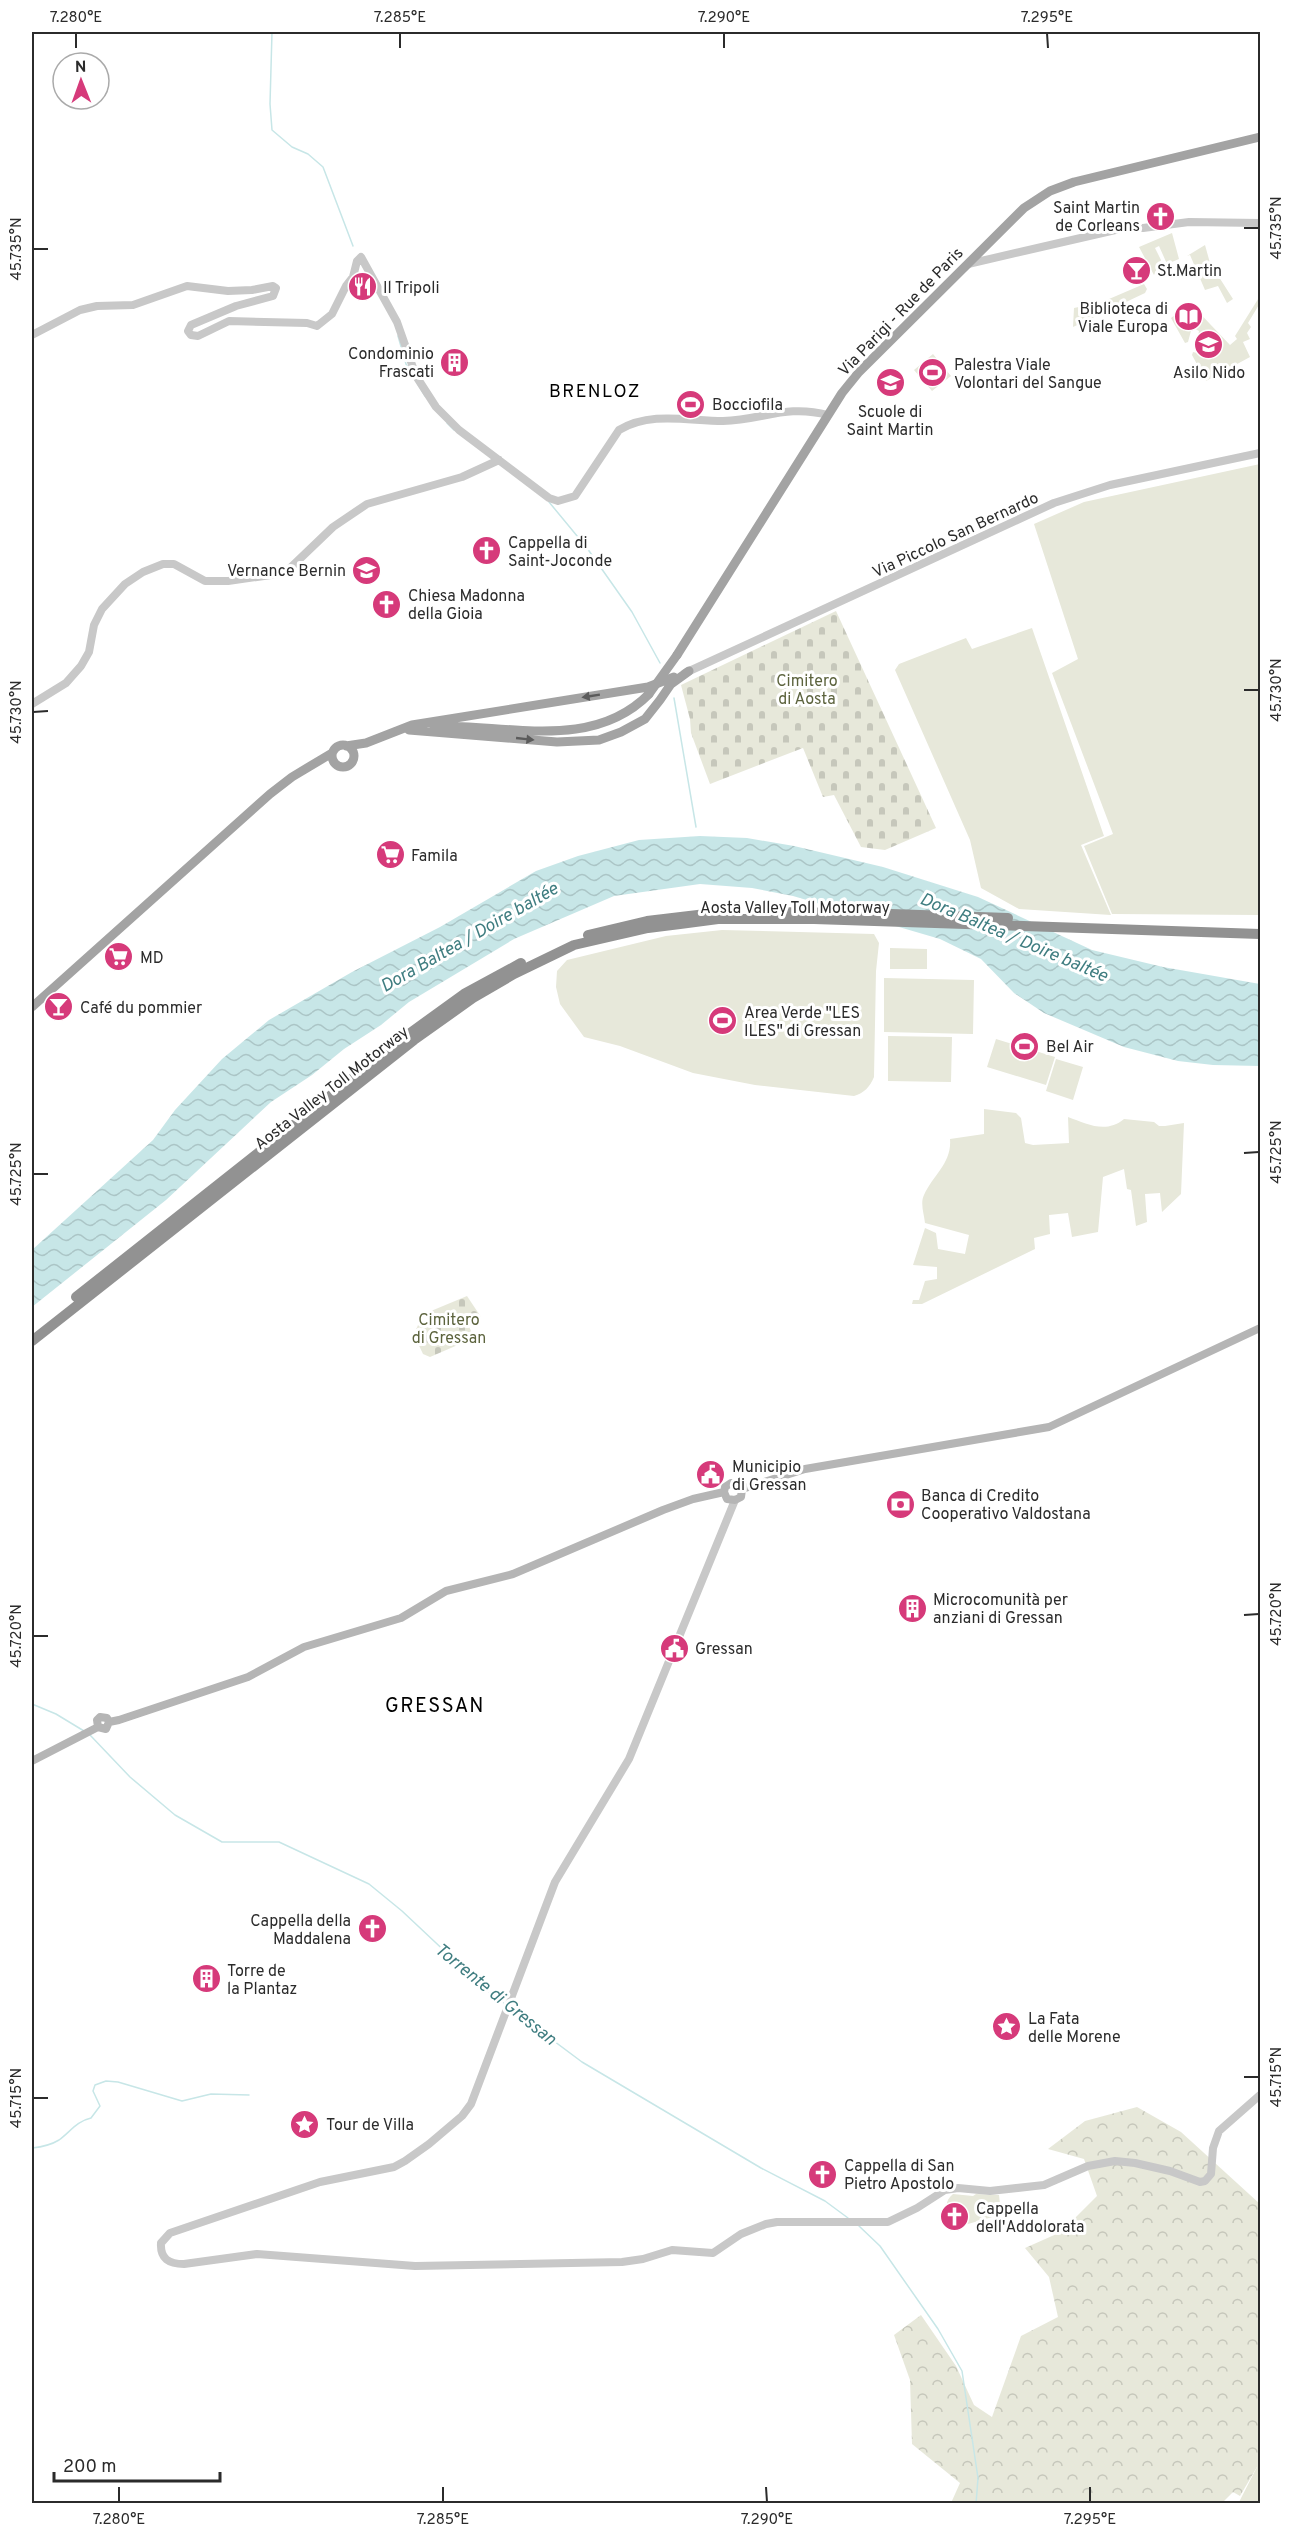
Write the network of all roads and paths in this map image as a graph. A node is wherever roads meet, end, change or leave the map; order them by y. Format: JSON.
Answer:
{"nodes":[{"id":1,"x":1260,"y":137,"type":"edge"},
{"id":2,"x":1260,"y":224,"type":"edge"},
{"id":3,"x":1124,"y":228,"type":"dead end"},
{"id":4,"x":1143,"y":228,"type":"dead end"},
{"id":5,"x":966,"y":264,"type":"junction"},
{"id":6,"x":32,"y":335,"type":"edge"},
{"id":7,"x":828,"y":415,"type":"junction"},
{"id":8,"x":1260,"y":453,"type":"edge"},
{"id":9,"x":498,"y":461,"type":"junction"},
{"id":10,"x":689,"y":671,"type":"junction"},
{"id":11,"x":674,"y":677,"type":"joint"},
{"id":12,"x":660,"y":682,"type":"junction"},
{"id":13,"x":665,"y":691,"type":"junction"},
{"id":14,"x":32,"y":704,"type":"edge"},
{"id":15,"x":400,"y":730,"type":"junction"},
{"id":16,"x":366,"y":743,"type":"junction"},
{"id":17,"x":346,"y":746,"type":"junction"},
{"id":18,"x":332,"y":753,"type":"junction"},
{"id":19,"x":354,"y":757,"type":"junction"},
{"id":20,"x":314,"y":765,"type":"junction"},
{"id":21,"x":336,"y":765,"type":"junction"},
{"id":22,"x":1260,"y":927,"type":"edge"},
{"id":23,"x":1184,"y":928,"type":"junction"},
{"id":24,"x":1260,"y":934,"type":"edge"},
{"id":25,"x":32,"y":1007,"type":"edge"},
{"id":26,"x":1260,"y":1328,"type":"edge"},
{"id":27,"x":32,"y":1333,"type":"edge"},
{"id":28,"x":32,"y":1341,"type":"edge"},
{"id":29,"x":742,"y":1489,"type":"junction"},
{"id":30,"x":724,"y":1492,"type":"junction"},
{"id":31,"x":735,"y":1500,"type":"junction"},
{"id":32,"x":32,"y":1761,"type":"edge"},
{"id":33,"x":1260,"y":2095,"type":"edge"}],
"edges":[{"from":1,"to":5,"type":"main road","name":"Via Parigi - Rue de Paris"},
{"from":2,"to":4,"type":"street"},
{"from":3,"to":5,"type":"street"},
{"from":5,"to":7,"type":"main road","name":"Via Parigi - Rue de Paris"},
{"from":6,"to":9,"type":"street"},
{"from":7,"to":9,"type":"street"},
{"from":7,"to":15,"type":"main road","name":"Via Parigi - Rue de Paris","bridge":true},
{"from":8,"to":10,"type":"street","name":"Via Piccolo San Bernardo"},
{"from":9,"to":14,"type":"street"},
{"from":10,"to":11,"type":"street","name":"Via Piccolo San Bernardo"},
{"from":10,"to":13,"type":"main road"},
{"from":11,"to":12,"type":"main road"},
{"from":12,"to":13,"type":"main road"},
{"from":12,"to":15,"type":"main road","one_way":true},
{"from":15,"to":13,"type":"main road","one_way":true},
{"from":15,"to":16,"type":"main road"},
{"from":16,"to":17,"type":"main road"},
{"from":16,"to":19,"type":"main road"},
{"from":17,"to":18,"type":"main road"},
{"from":17,"to":19,"type":"main road"},
{"from":18,"to":20,"type":"main road"},
{"from":18,"to":21,"type":"main road"},
{"from":19,"to":21,"type":"main road"},
{"from":20,"to":21,"type":"main road"},
{"from":20,"to":25,"type":"main road"},
{"from":22,"to":23,"type":"highway","name":"Aosta Valley Toll Motorway"},
{"from":23,"to":24,"type":"highway","name":"Aosta Valley Toll Motorway"},
{"from":23,"to":27,"type":"highway","name":"Aosta Valley Toll Motorway"},
{"from":23,"to":28,"type":"highway","name":"Aosta Valley Toll Motorway"},
{"from":26,"to":29,"type":"main road"},
{"from":29,"to":30,"type":"main road"},
{"from":29,"to":31,"type":"main road"},
{"from":30,"to":31,"type":"main road"},
{"from":30,"to":32,"type":"main road"},
{"from":31,"to":33,"type":"street"}]}
